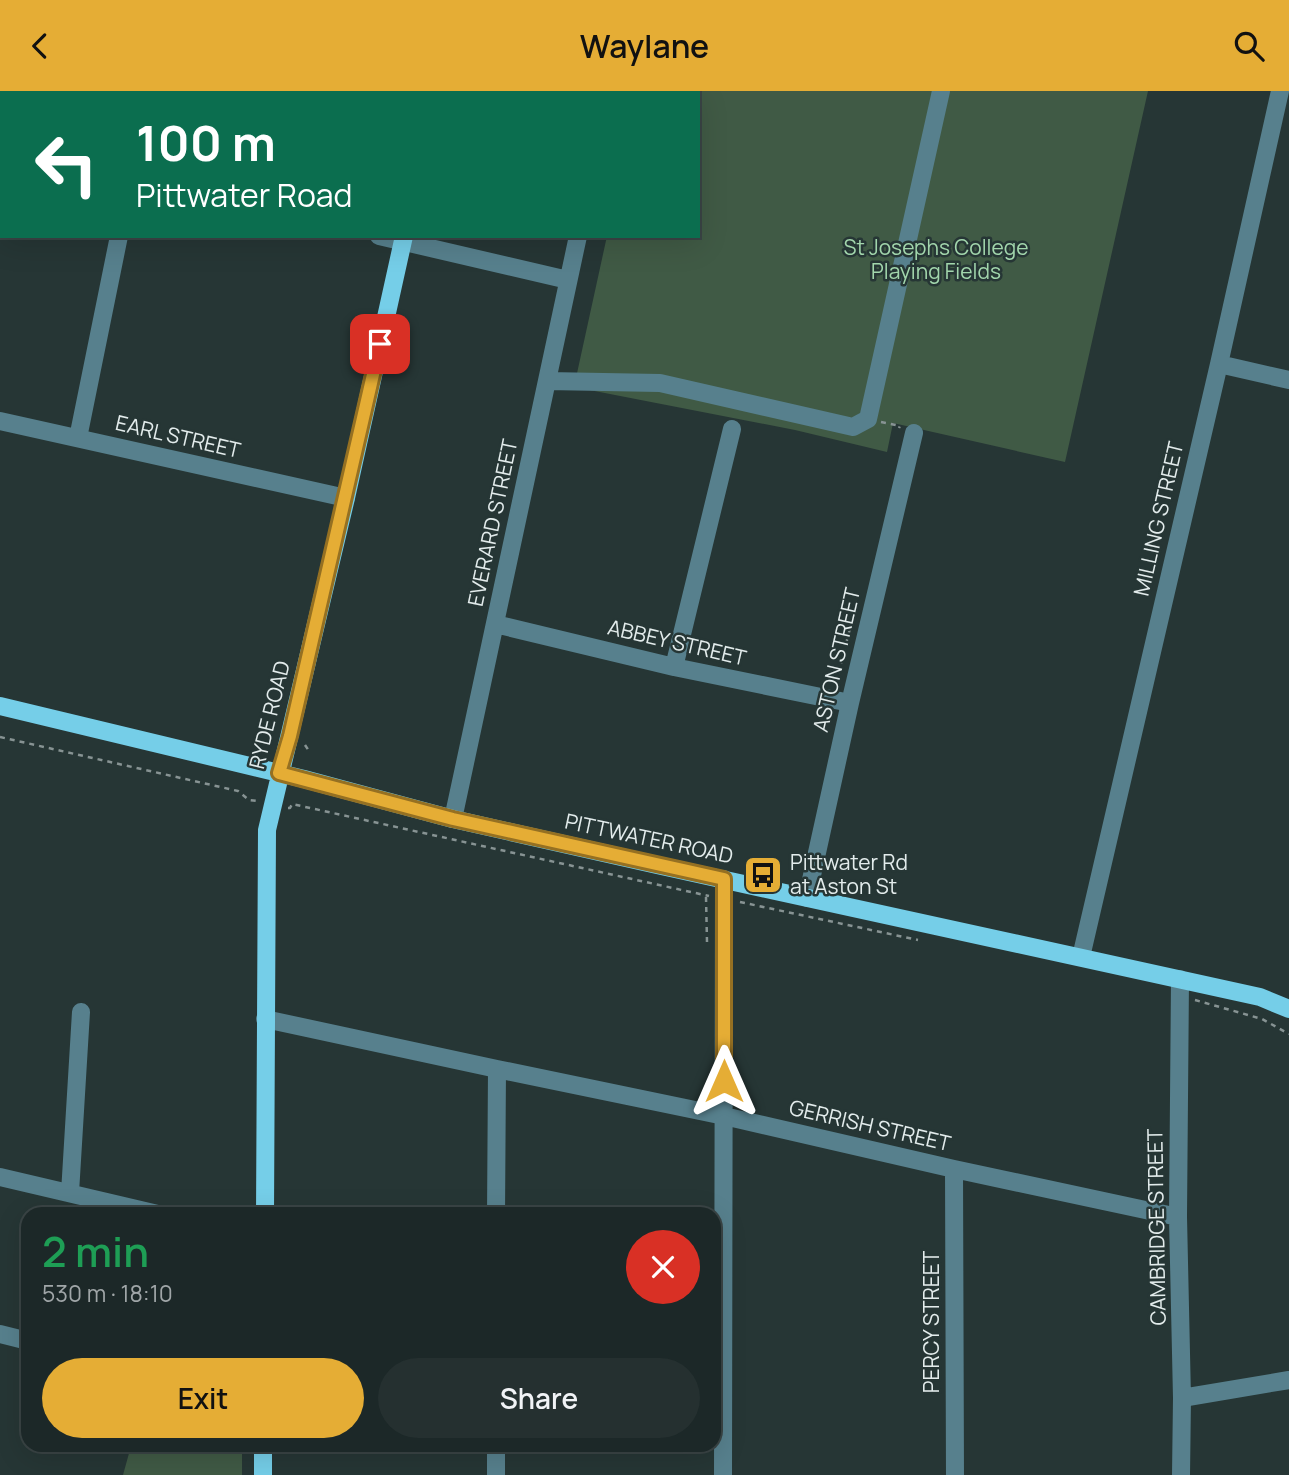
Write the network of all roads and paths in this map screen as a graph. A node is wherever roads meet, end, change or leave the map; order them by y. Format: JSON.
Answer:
{"nodes":[{"id":1,"x":941,"y":91,"type":"edge"},
{"id":2,"x":1280,"y":91,"type":"edge"},
{"id":3,"x":119,"y":238,"type":"edge"},
{"id":4,"x":578,"y":238,"type":"edge"},
{"id":5,"x":404,"y":239,"type":"edge"},
{"id":6,"x":568,"y":280,"type":"junction"},
{"id":7,"x":1219,"y":364,"type":"junction"},
{"id":8,"x":1289,"y":380,"type":"edge"},
{"id":9,"x":547,"y":381,"type":"junction"},
{"id":10,"x":0,"y":421,"type":"edge"},
{"id":11,"x":732,"y":429,"type":"dead end"},
{"id":12,"x":914,"y":433,"type":"dead end"},
{"id":13,"x":78,"y":438,"type":"junction"},
{"id":14,"x":345,"y":498,"type":"junction"},
{"id":15,"x":495,"y":624,"type":"junction"},
{"id":16,"x":674,"y":667,"type":"junction"},
{"id":17,"x":850,"y":703,"type":"junction"},
{"id":18,"x":0,"y":706,"type":"edge"},
{"id":19,"x":0,"y":737,"type":"edge"},
{"id":20,"x":305,"y":745,"type":"dead end"},
{"id":21,"x":309,"y":751,"type":"dead end"},
{"id":22,"x":279,"y":773,"type":"junction"},
{"id":23,"x":249,"y":800,"type":"dead end"},
{"id":24,"x":292,"y":804,"type":"dead end"},
{"id":25,"x":453,"y":819,"type":"junction"},
{"id":26,"x":724,"y":879,"type":"junction"},
{"id":27,"x":709,"y":896,"type":"dead end"},
{"id":28,"x":807,"y":898,"type":"junction"},
{"id":29,"x":1081,"y":957,"type":"junction"},
{"id":30,"x":1180,"y":979,"type":"junction"},
{"id":31,"x":1196,"y":1001,"type":"dead end"},
{"id":32,"x":1289,"y":1009,"type":"edge"},
{"id":33,"x":82,"y":1012,"type":"dead end"},
{"id":34,"x":265,"y":1019,"type":"junction"},
{"id":35,"x":1289,"y":1034,"type":"edge"},
{"id":36,"x":496,"y":1069,"type":"junction"},
{"id":37,"x":724,"y":1116,"type":"junction"},
{"id":38,"x":954,"y":1169,"type":"junction"},
{"id":39,"x":0,"y":1177,"type":"edge"},
{"id":40,"x":70,"y":1193,"type":"junction"},
{"id":41,"x":129,"y":1207,"type":"edge"},
{"id":42,"x":265,"y":1207,"type":"edge"},
{"id":43,"x":496,"y":1207,"type":"edge"},
{"id":44,"x":1178,"y":1217,"type":"junction"},
{"id":45,"x":0,"y":1334,"type":"edge"},
{"id":46,"x":21,"y":1339,"type":"edge"},
{"id":47,"x":1289,"y":1380,"type":"edge"},
{"id":48,"x":1182,"y":1398,"type":"junction"},
{"id":49,"x":263,"y":1452,"type":"edge"},
{"id":50,"x":496,"y":1452,"type":"edge"},
{"id":51,"x":263,"y":1475,"type":"edge"},
{"id":52,"x":496,"y":1475,"type":"edge"},
{"id":53,"x":723,"y":1475,"type":"edge"},
{"id":54,"x":955,"y":1475,"type":"edge"},
{"id":55,"x":1181,"y":1475,"type":"edge"}],
"edges":[{"from":1,"to":9,"type":"street"},
{"from":2,"to":7,"type":"street","name":"MILLING STREET"},
{"from":3,"to":13,"type":"street"},
{"from":4,"to":6,"type":"street","name":"EVERARD STREET"},
{"from":5,"to":6,"type":"street"},
{"from":5,"to":14,"type":"main road","name":"RYDE ROAD"},
{"from":6,"to":9,"type":"street","name":"EVERARD STREET"},
{"from":7,"to":8,"type":"street"},
{"from":7,"to":29,"type":"street","name":"MILLING STREET"},
{"from":9,"to":15,"type":"street","name":"EVERARD STREET"},
{"from":10,"to":13,"type":"street","name":"EARL STREET"},
{"from":11,"to":16,"type":"street"},
{"from":12,"to":17,"type":"street","name":"ASTON STREET"},
{"from":13,"to":14,"type":"street","name":"EARL STREET"},
{"from":14,"to":22,"type":"main road","name":"RYDE ROAD"},
{"from":15,"to":16,"type":"street","name":"ABBEY STREET"},
{"from":15,"to":25,"type":"street","name":"EVERARD STREET"},
{"from":16,"to":17,"type":"street","name":"ABBEY STREET"},
{"from":17,"to":28,"type":"street","name":"ASTON STREET"},
{"from":18,"to":22,"type":"main road","name":"PITTWATER ROAD"},
{"from":19,"to":23,"type":"path"},
{"from":20,"to":21,"type":"path"},
{"from":22,"to":25,"type":"main road","name":"PITTWATER ROAD"},
{"from":22,"to":34,"type":"main road","name":"RYDE ROAD"},
{"from":24,"to":27,"type":"path"},
{"from":25,"to":26,"type":"main road","name":"PITTWATER ROAD"},
{"from":26,"to":28,"type":"main road","name":"PITTWATER ROAD"},
{"from":26,"to":37,"type":"street"},
{"from":28,"to":29,"type":"main road","name":"PITTWATER ROAD"},
{"from":29,"to":30,"type":"main road","name":"PITTWATER ROAD"},
{"from":30,"to":32,"type":"main road","name":"PITTWATER ROAD"},
{"from":30,"to":44,"type":"street","name":"CAMBRIDGE STREET"},
{"from":31,"to":35,"type":"path"},
{"from":33,"to":40,"type":"street"},
{"from":34,"to":36,"type":"street","name":"GERRISH STREET"},
{"from":34,"to":42,"type":"main road","name":"RYDE ROAD"},
{"from":36,"to":37,"type":"street","name":"GERRISH STREET"},
{"from":36,"to":43,"type":"street"},
{"from":37,"to":38,"type":"street","name":"GERRISH STREET"},
{"from":37,"to":53,"type":"street"},
{"from":38,"to":44,"type":"street","name":"GERRISH STREET"},
{"from":38,"to":54,"type":"street","name":"PERCY STREET"},
{"from":39,"to":40,"type":"street"},
{"from":40,"to":41,"type":"street"},
{"from":44,"to":48,"type":"street","name":"CAMBRIDGE STREET"},
{"from":45,"to":46,"type":"street"},
{"from":47,"to":48,"type":"street"},
{"from":48,"to":55,"type":"street","name":"CAMBRIDGE STREET"},
{"from":49,"to":51,"type":"main road"},
{"from":50,"to":52,"type":"street"}]}
